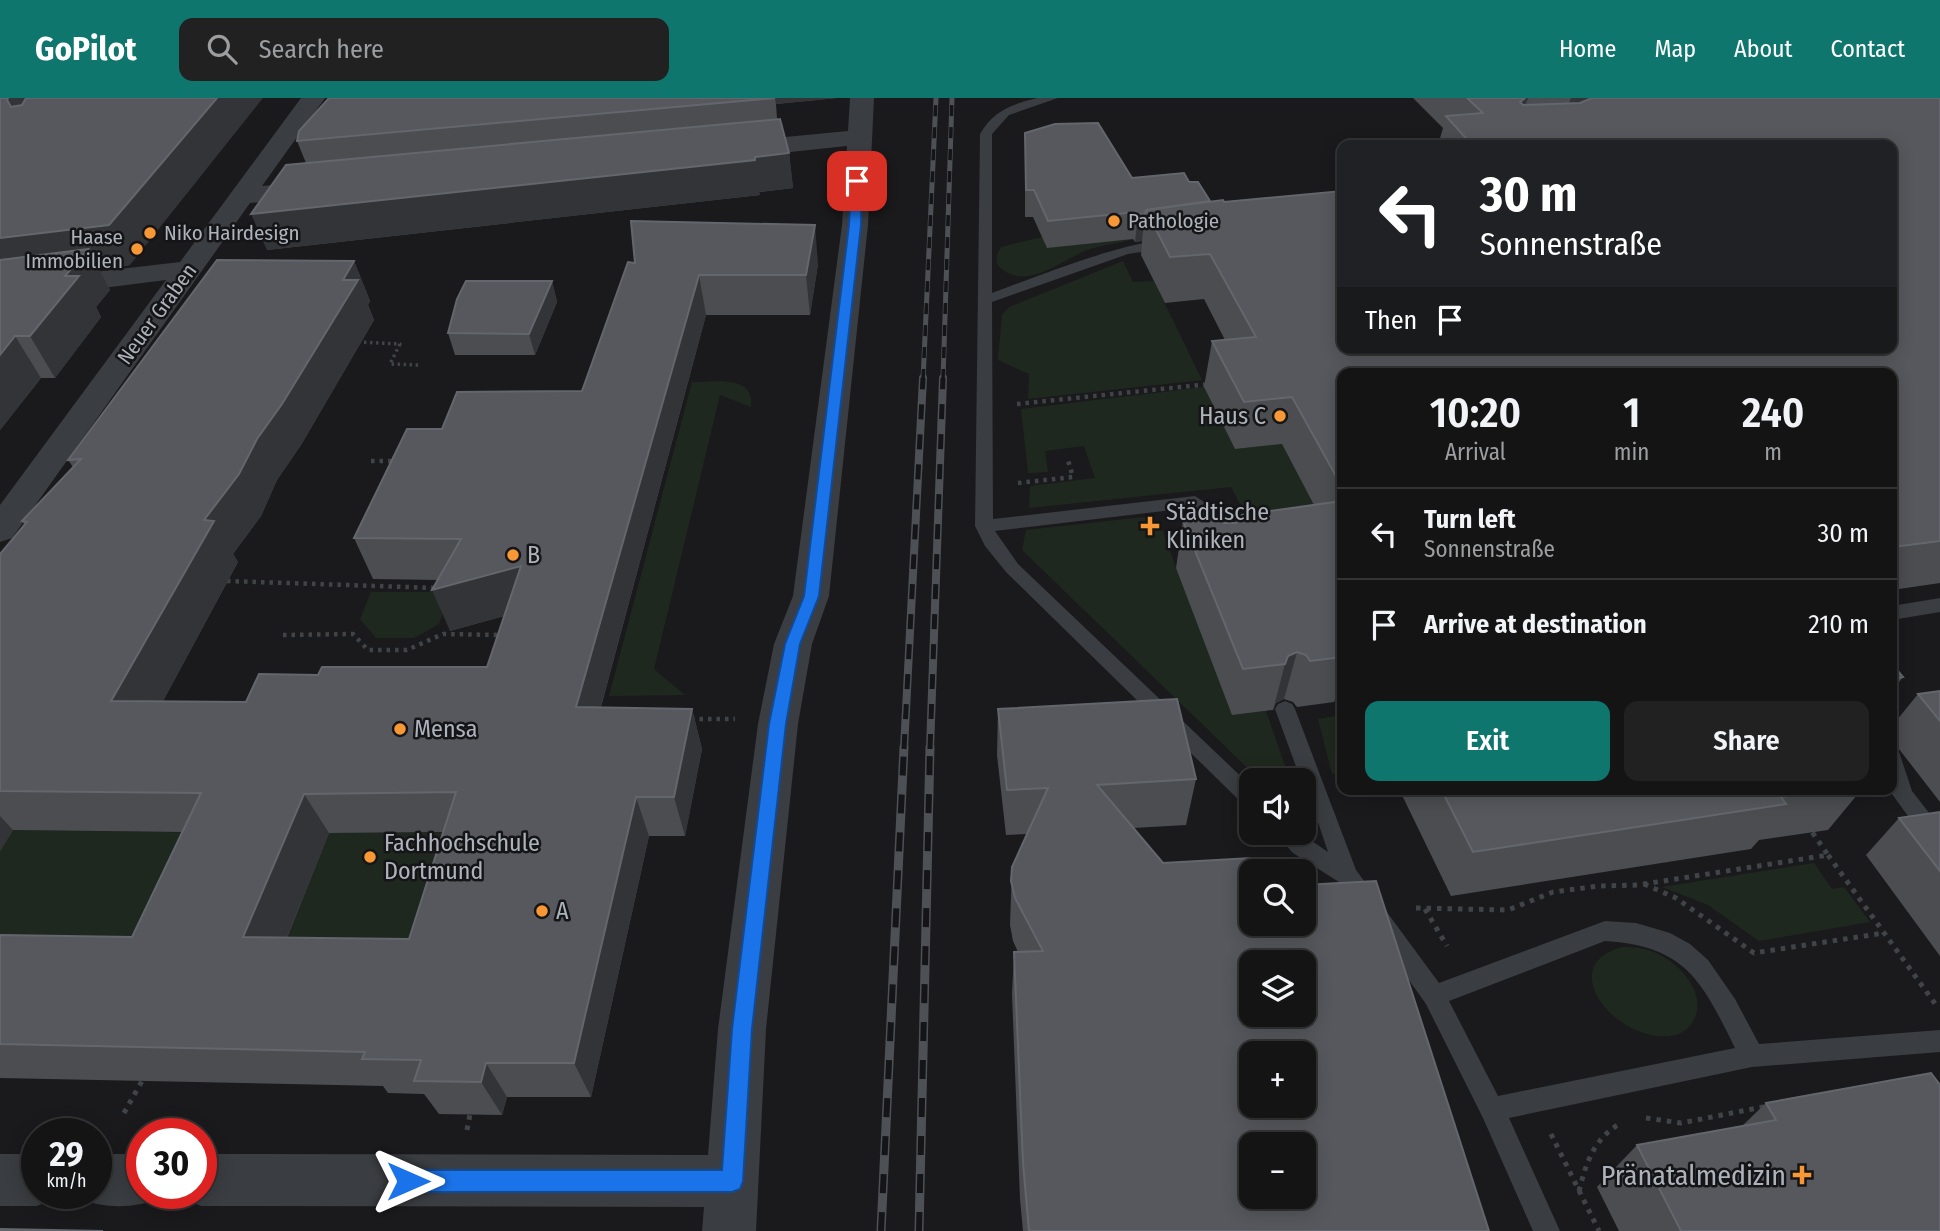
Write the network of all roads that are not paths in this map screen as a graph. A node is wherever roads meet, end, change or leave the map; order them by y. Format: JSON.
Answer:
{"nodes":[{"id":1,"x":313,"y":98,"type":"edge"},
{"id":2,"x":862,"y":98,"type":"edge"},
{"id":3,"x":1052,"y":98,"type":"edge"},
{"id":4,"x":858,"y":137,"type":"junction"},
{"id":5,"x":709,"y":152,"type":"edge"},
{"id":6,"x":338,"y":187,"type":"edge"},
{"id":7,"x":243,"y":196,"type":"junction"},
{"id":8,"x":1189,"y":242,"type":"edge"},
{"id":9,"x":190,"y":269,"type":"junction"},
{"id":10,"x":0,"y":292,"type":"edge"},
{"id":11,"x":985,"y":300,"type":"junction"},
{"id":12,"x":984,"y":526,"type":"junction"},
{"id":13,"x":0,"y":530,"type":"edge"},
{"id":14,"x":1221,"y":563,"type":"edge"},
{"id":15,"x":1940,"y":605,"type":"edge"},
{"id":16,"x":1920,"y":609,"type":"junction"},
{"id":17,"x":1897,"y":612,"type":"edge"},
{"id":18,"x":1940,"y":620,"type":"edge"},
{"id":19,"x":1285,"y":709,"type":"dead end"},
{"id":20,"x":1897,"y":776,"type":"edge"},
{"id":21,"x":1239,"y":787,"type":"edge"},
{"id":22,"x":1940,"y":843,"type":"edge"},
{"id":23,"x":1299,"y":845,"type":"edge"},
{"id":24,"x":1347,"y":875,"type":"junction"},
{"id":25,"x":1434,"y":996,"type":"junction"},
{"id":26,"x":1940,"y":1041,"type":"edge"},
{"id":27,"x":1752,"y":1056,"type":"junction"},
{"id":28,"x":1492,"y":1109,"type":"junction"},
{"id":29,"x":0,"y":1180,"type":"edge"},
{"id":30,"x":21,"y":1180,"type":"edge"},
{"id":31,"x":217,"y":1182,"type":"edge"},
{"id":32,"x":731,"y":1206,"type":"edge"},
{"id":33,"x":1547,"y":1231,"type":"edge"}],
"edges":[{"from":1,"to":7,"type":"street","name":"Neuer Graben"},
{"from":2,"to":4,"type":"street"},
{"from":3,"to":11,"type":"lane"},
{"from":4,"to":5,"type":"street"},
{"from":4,"to":32,"type":"street"},
{"from":6,"to":7,"type":"street"},
{"from":7,"to":9,"type":"street","name":"Neuer Graben"},
{"from":8,"to":11,"type":"lane"},
{"from":9,"to":10,"type":"street"},
{"from":9,"to":13,"type":"street","name":"Neuer Graben"},
{"from":11,"to":12,"type":"lane"},
{"from":12,"to":14,"type":"lane"},
{"from":12,"to":21,"type":"lane"},
{"from":15,"to":16,"type":"lane"},
{"from":16,"to":17,"type":"lane"},
{"from":16,"to":18,"type":"lane"},
{"from":19,"to":24,"type":"lane"},
{"from":20,"to":22,"type":"lane"},
{"from":23,"to":24,"type":"lane"},
{"from":24,"to":25,"type":"lane"},
{"from":25,"to":27,"type":"lane"},
{"from":25,"to":28,"type":"lane"},
{"from":26,"to":27,"type":"lane"},
{"from":27,"to":28,"type":"lane"},
{"from":28,"to":33,"type":"lane"},
{"from":29,"to":30,"type":"street"},
{"from":31,"to":32,"type":"street"}]}
